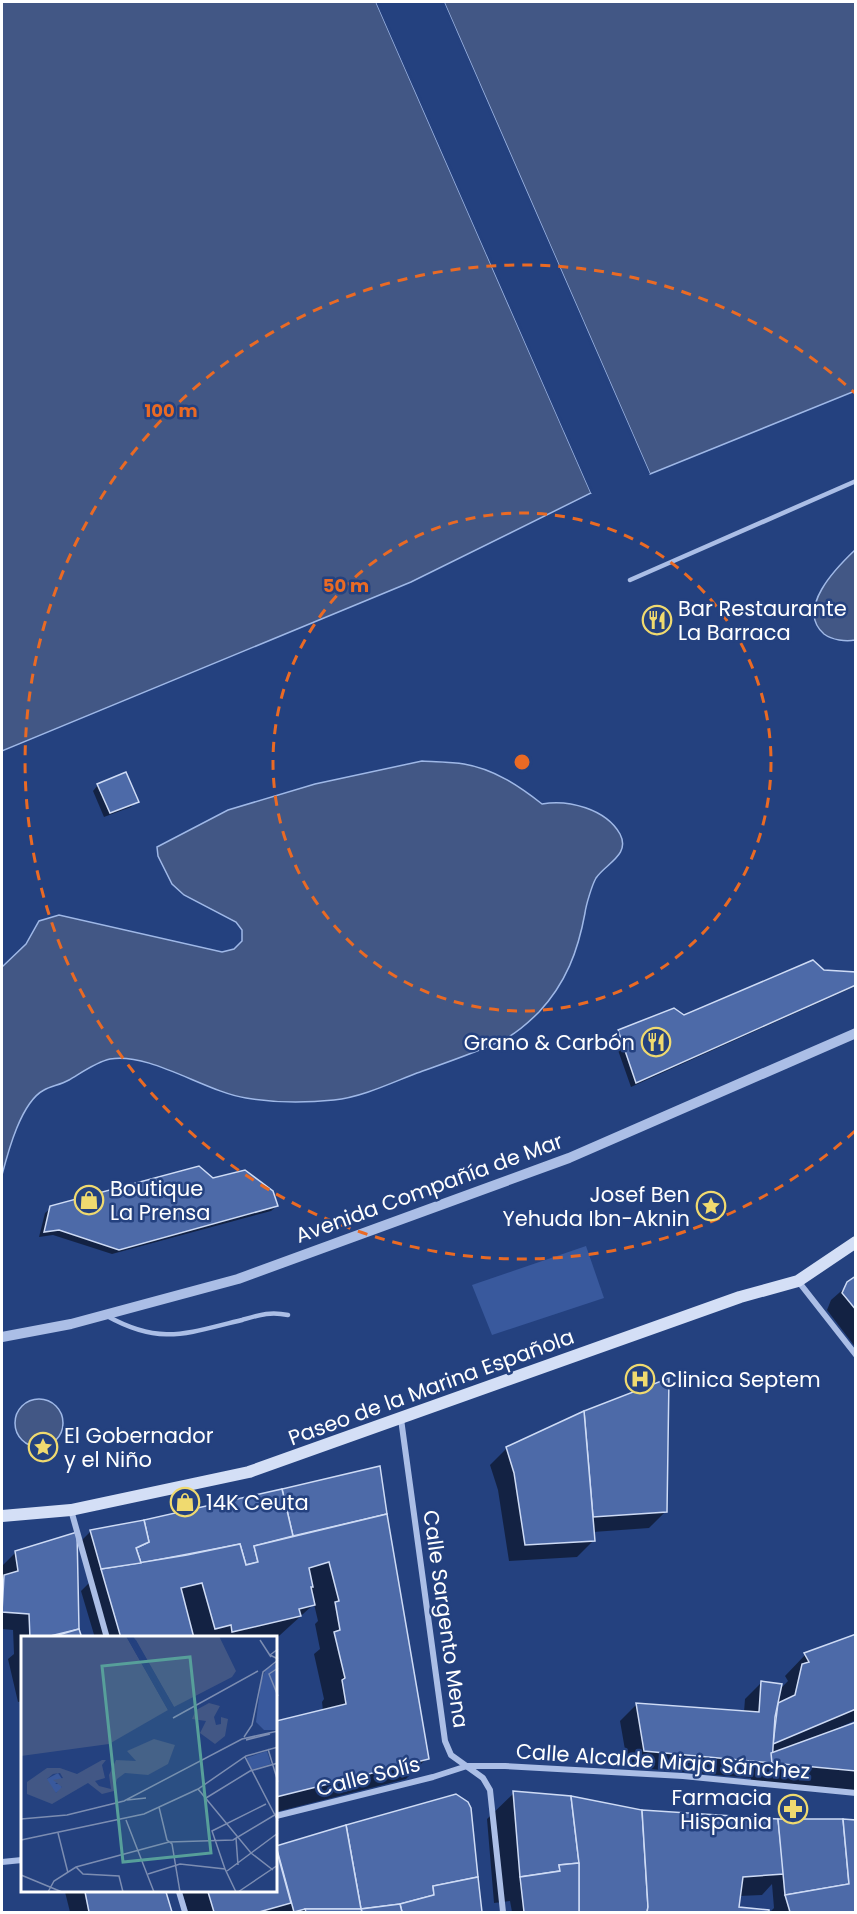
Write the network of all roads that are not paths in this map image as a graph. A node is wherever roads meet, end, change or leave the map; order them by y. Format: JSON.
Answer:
{"nodes":[{"id":1,"x":855,"y":481,"type":"edge"},
{"id":2,"x":630,"y":580,"type":"dead end"},
{"id":3,"x":855,"y":1033,"type":"edge"},
{"id":4,"x":855,"y":1242,"type":"edge"},
{"id":5,"x":798,"y":1281,"type":"junction"},
{"id":6,"x":105,"y":1315,"type":"junction"},
{"id":7,"x":288,"y":1315,"type":"dead end"},
{"id":8,"x":2,"y":1337,"type":"edge"},
{"id":9,"x":855,"y":1355,"type":"edge"},
{"id":10,"x":401,"y":1419,"type":"junction"},
{"id":11,"x":71,"y":1510,"type":"junction"},
{"id":12,"x":2,"y":1516,"type":"edge"},
{"id":13,"x":106,"y":1636,"type":"edge"},
{"id":14,"x":468,"y":1766,"type":"junction"},
{"id":15,"x":855,"y":1793,"type":"edge"},
{"id":16,"x":278,"y":1816,"type":"edge"},
{"id":17,"x":21,"y":1860,"type":"edge"},
{"id":18,"x":2,"y":1862,"type":"edge"},
{"id":19,"x":179,"y":1893,"type":"edge"},
{"id":20,"x":185,"y":1912,"type":"edge"},
{"id":21,"x":503,"y":1912,"type":"edge"}],
"edges":[{"from":1,"to":2,"type":"lane"},
{"from":3,"to":6,"type":"street","name":"Avenida Compañía de Mar"},
{"from":4,"to":5,"type":"main road","name":"Paseo de la Marina Española"},
{"from":5,"to":9,"type":"street"},
{"from":5,"to":10,"type":"main road","name":"Paseo de la Marina Española"},
{"from":6,"to":7,"type":"lane"},
{"from":6,"to":8,"type":"street","name":"Avenida Compañía de Mar"},
{"from":10,"to":11,"type":"main road","name":"Paseo de la Marina Española"},
{"from":10,"to":14,"type":"street","name":"Calle Sargento Mena"},
{"from":11,"to":12,"type":"main road","name":"Paseo de la Marina Española"},
{"from":11,"to":13,"type":"street"},
{"from":14,"to":15,"type":"street","name":"Calle Alcalde Miaja Sánchez"},
{"from":14,"to":16,"type":"street","name":"Calle Solís"},
{"from":14,"to":21,"type":"street","name":"Calle Sargento Mena"},
{"from":17,"to":18,"type":"street"},
{"from":19,"to":20,"type":"street"}]}
